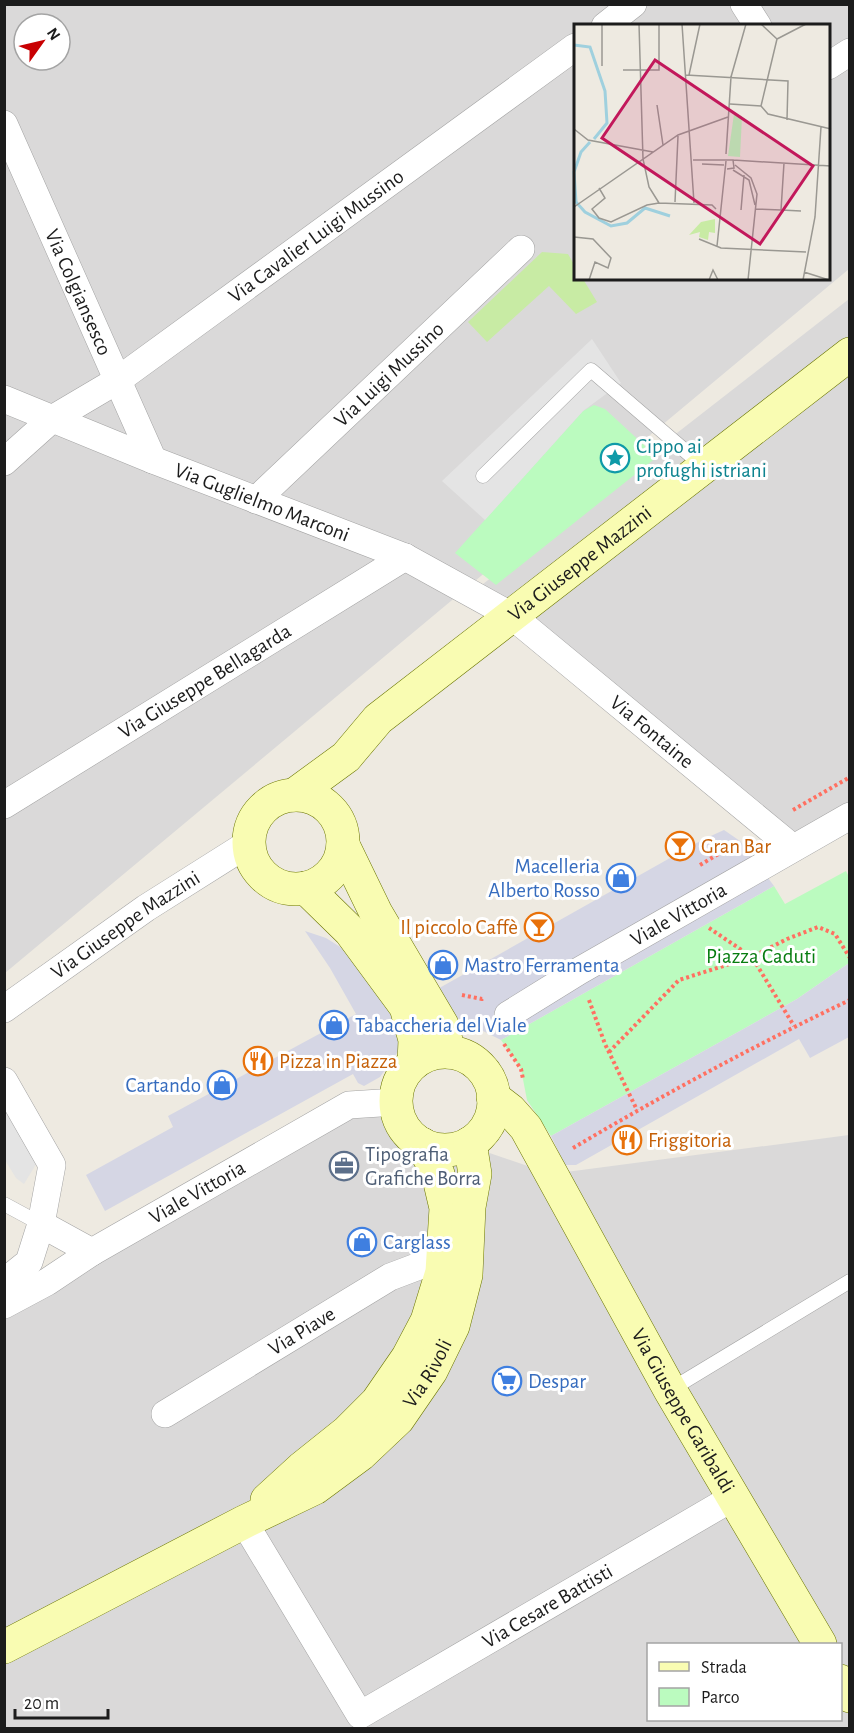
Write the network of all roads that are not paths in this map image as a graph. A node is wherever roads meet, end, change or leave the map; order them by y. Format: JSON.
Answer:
{"nodes":[{"id":1,"x":633,"y":4,"type":"edge"},
{"id":2,"x":744,"y":4,"type":"edge"},
{"id":3,"x":608,"y":24,"type":"edge"},
{"id":4,"x":757,"y":24,"type":"edge"},
{"id":5,"x":574,"y":48,"type":"edge"},
{"id":6,"x":849,"y":52,"type":"edge"},
{"id":7,"x":830,"y":65,"type":"edge"},
{"id":8,"x":4,"y":124,"type":"edge"},
{"id":9,"x":521,"y":249,"type":"dead end"},
{"id":10,"x":849,"y":354,"type":"edge"},
{"id":11,"x":118,"y":380,"type":"junction"},
{"id":12,"x":4,"y":399,"type":"edge"},
{"id":13,"x":52,"y":419,"type":"junction"},
{"id":14,"x":153,"y":460,"type":"junction"},
{"id":15,"x":4,"y":462,"type":"edge"},
{"id":16,"x":704,"y":467,"type":"junction"},
{"id":17,"x":483,"y":476,"type":"dead end"},
{"id":18,"x":256,"y":500,"type":"junction"},
{"id":19,"x":405,"y":557,"type":"junction"},
{"id":20,"x":512,"y":616,"type":"junction"},
{"id":21,"x":346,"y":757,"type":"junction"},
{"id":22,"x":294,"y":795,"type":"junction"},
{"id":23,"x":4,"y":805,"type":"edge"},
{"id":24,"x":334,"y":814,"type":"junction"},
{"id":25,"x":849,"y":816,"type":"edge"},
{"id":26,"x":249,"y":843,"type":"junction"},
{"id":27,"x":343,"y":845,"type":"junction"},
{"id":28,"x":793,"y":848,"type":"junction"},
{"id":29,"x":306,"y":888,"type":"junction"},
{"id":30,"x":4,"y":1009,"type":"edge"},
{"id":31,"x":508,"y":1015,"type":"road end"},
{"id":32,"x":449,"y":1052,"type":"junction"},
{"id":33,"x":414,"y":1062,"type":"junction"},
{"id":34,"x":4,"y":1081,"type":"edge"},
{"id":35,"x":396,"y":1102,"type":"junction"},
{"id":36,"x":484,"y":1121,"type":"junction"},
{"id":37,"x":422,"y":1144,"type":"junction"},
{"id":38,"x":4,"y":1204,"type":"edge"},
{"id":39,"x":41,"y":1224,"type":"junction"},
{"id":40,"x":92,"y":1252,"type":"junction"},
{"id":41,"x":443,"y":1257,"type":"junction"},
{"id":42,"x":849,"y":1281,"type":"edge"},
{"id":43,"x":4,"y":1282,"type":"edge"},
{"id":44,"x":4,"y":1305,"type":"edge"},
{"id":45,"x":670,"y":1390,"type":"junction"},
{"id":46,"x":165,"y":1414,"type":"dead end"},
{"id":47,"x":734,"y":1497,"type":"junction"},
{"id":48,"x":244,"y":1522,"type":"junction"},
{"id":49,"x":819,"y":1643,"type":"edge"},
{"id":50,"x":4,"y":1647,"type":"edge"},
{"id":51,"x":364,"y":1722,"type":"edge"}],
"edges":[{"from":1,"to":3,"type":"street"},
{"from":2,"to":4,"type":"street"},
{"from":5,"to":11,"type":"street","name":"Via Cavalier Luigi Mussino"},
{"from":6,"to":7,"type":"street"},
{"from":8,"to":11,"type":"street","name":"Via Colgiansesco"},
{"from":9,"to":18,"type":"street","name":"Via Luigi Mussino"},
{"from":10,"to":16,"type":"street","name":"Via Giuseppe Mazzini"},
{"from":11,"to":13,"type":"street","name":"Via Cavalier Luigi Mussino"},
{"from":11,"to":14,"type":"street","name":"Via Colgiansesco"},
{"from":12,"to":13,"type":"street","name":"Via Guglielmo Marconi"},
{"from":13,"to":14,"type":"street","name":"Via Guglielmo Marconi"},
{"from":13,"to":15,"type":"street","name":"Via Cavalier Luigi Mussino"},
{"from":14,"to":18,"type":"street","name":"Via Guglielmo Marconi"},
{"from":16,"to":17,"type":"lane"},
{"from":16,"to":20,"type":"street","name":"Via Giuseppe Mazzini"},
{"from":18,"to":19,"type":"street","name":"Via Guglielmo Marconi"},
{"from":19,"to":20,"type":"street","name":"Via Guglielmo Marconi"},
{"from":19,"to":23,"type":"street","name":"Via Giuseppe Bellagarda"},
{"from":20,"to":21,"type":"street","name":"Via Giuseppe Mazzini"},
{"from":20,"to":28,"type":"street","name":"Via Fontaine"},
{"from":21,"to":22,"type":"street","name":"Via Giuseppe Mazzini"},
{"from":21,"to":24,"type":"street","name":"Via Giuseppe Mazzini"},
{"from":22,"to":24,"type":"street"},
{"from":22,"to":26,"type":"street"},
{"from":24,"to":27,"type":"street"},
{"from":25,"to":28,"type":"street","name":"Viale Vittoria"},
{"from":26,"to":29,"type":"street"},
{"from":26,"to":30,"type":"street","name":"Via Giuseppe Mazzini"},
{"from":27,"to":29,"type":"street"},
{"from":27,"to":32,"type":"street"},
{"from":28,"to":31,"type":"street","name":"Viale Vittoria"},
{"from":29,"to":33,"type":"street"},
{"from":32,"to":33,"type":"street"},
{"from":32,"to":36,"type":"street"},
{"from":33,"to":35,"type":"street"},
{"from":34,"to":39,"type":"street"},
{"from":35,"to":37,"type":"street"},
{"from":35,"to":40,"type":"street","name":"Viale Vittoria"},
{"from":36,"to":37,"type":"street"},
{"from":36,"to":45,"type":"street","name":"Via Giuseppe Garibaldi"},
{"from":36,"to":48,"type":"street","name":"Via Rivoli"},
{"from":37,"to":41,"type":"street","name":"Via Rivoli"},
{"from":38,"to":39,"type":"lane"},
{"from":39,"to":40,"type":"street"},
{"from":39,"to":43,"type":"street"},
{"from":40,"to":44,"type":"street","name":"Viale Vittoria"},
{"from":41,"to":46,"type":"street","name":"Via Piave"},
{"from":41,"to":48,"type":"street","name":"Via Rivoli"},
{"from":42,"to":45,"type":"lane"},
{"from":45,"to":47,"type":"street","name":"Via Giuseppe Garibaldi"},
{"from":47,"to":49,"type":"street","name":"Via Giuseppe Garibaldi"},
{"from":47,"to":51,"type":"street","name":"Via Cesare Battisti"},
{"from":48,"to":50,"type":"street","name":"Via Rivoli"},
{"from":48,"to":51,"type":"street","name":"Via Cesare Battisti"}]}
